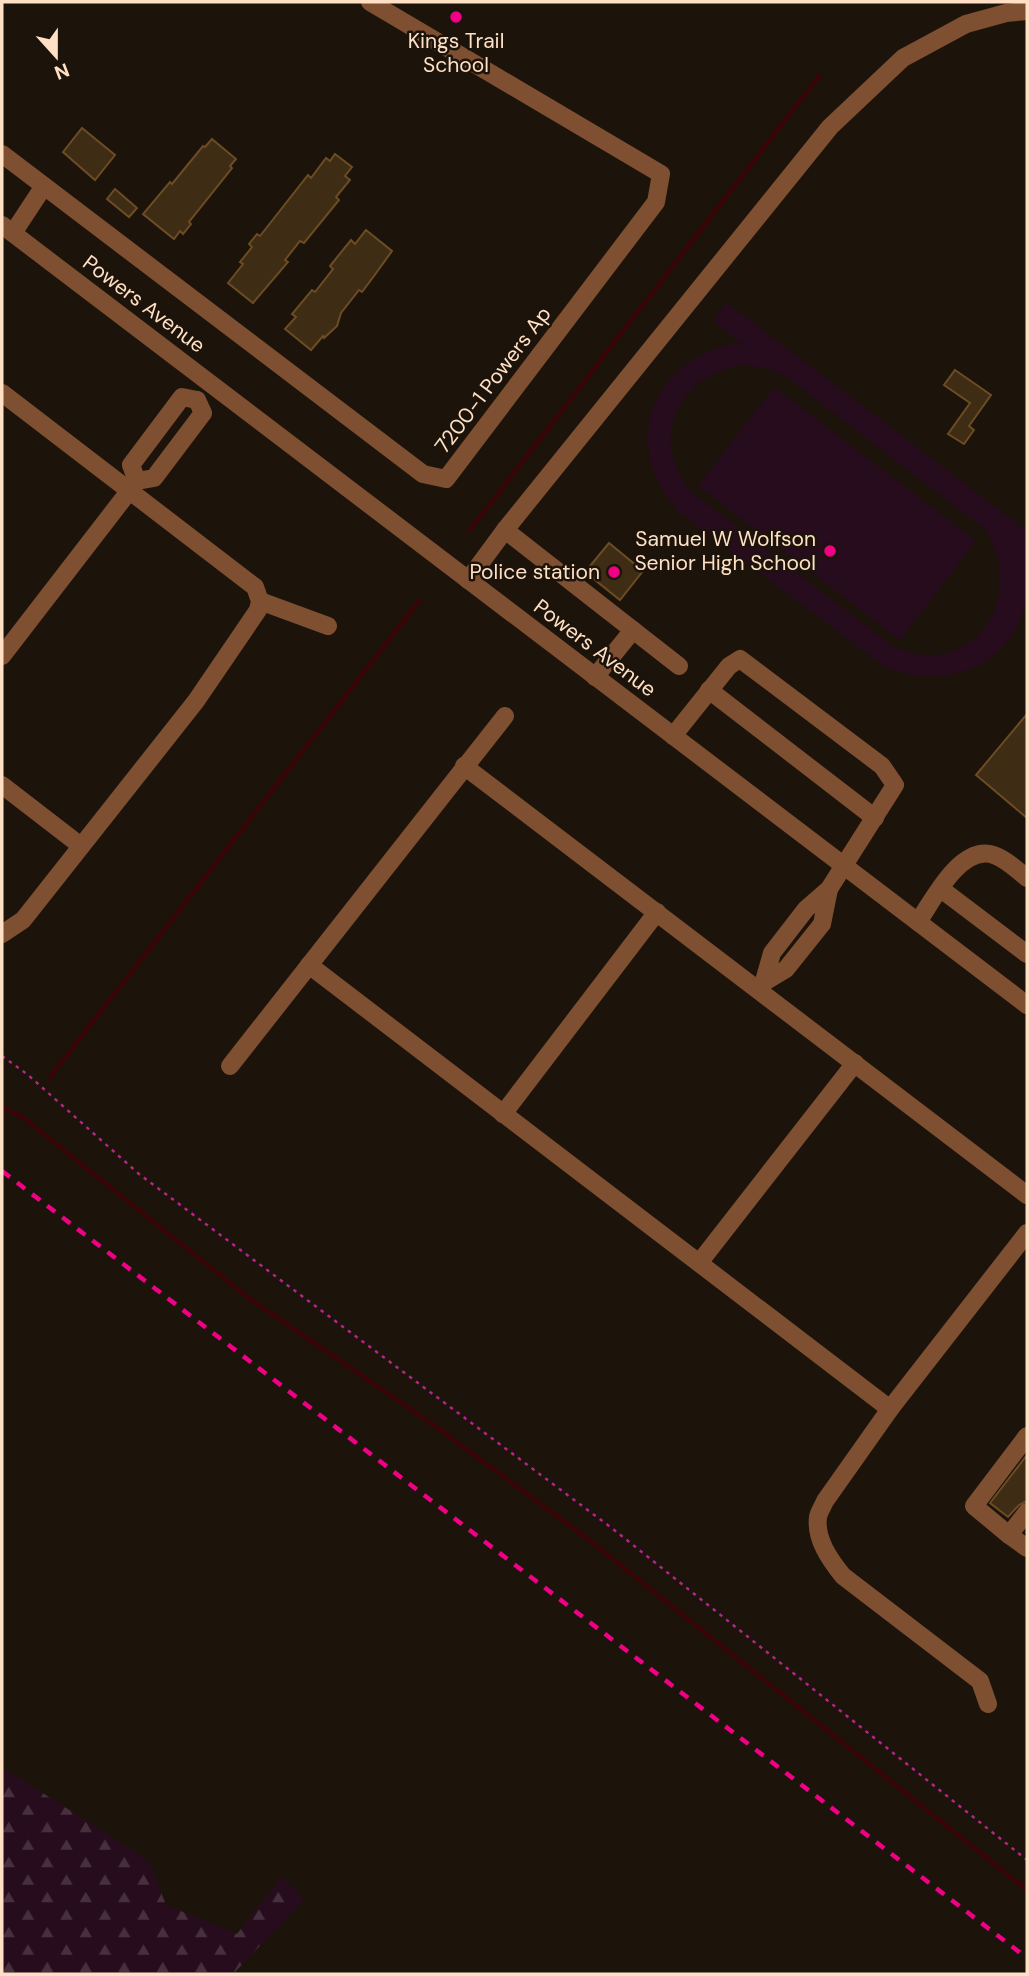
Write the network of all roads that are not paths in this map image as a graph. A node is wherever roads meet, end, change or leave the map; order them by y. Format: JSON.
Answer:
{"nodes":[{"id":1,"x":370,"y":2,"type":"edge"},
{"id":2,"x":1027,"y":11,"type":"edge"},
{"id":3,"x":2,"y":154,"type":"edge"},
{"id":4,"x":44,"y":186,"type":"junction"},
{"id":5,"x":8,"y":229,"type":"edge"},
{"id":6,"x":210,"y":384,"type":"junction"},
{"id":7,"x":2,"y":393,"type":"edge"},
{"id":8,"x":197,"y":400,"type":"junction"},
{"id":9,"x":134,"y":485,"type":"junction"},
{"id":10,"x":505,"y":530,"type":"junction"},
{"id":11,"x":468,"y":580,"type":"junction"},
{"id":12,"x":260,"y":601,"type":"junction"},
{"id":13,"x":328,"y":626,"type":"dead end"},
{"id":14,"x":633,"y":630,"type":"junction"},
{"id":15,"x":2,"y":656,"type":"edge"},
{"id":16,"x":679,"y":666,"type":"dead end"},
{"id":17,"x":595,"y":677,"type":"junction"},
{"id":18,"x":709,"y":690,"type":"junction"},
{"id":19,"x":505,"y":716,"type":"dead end"},
{"id":20,"x":673,"y":736,"type":"junction"},
{"id":21,"x":464,"y":766,"type":"junction"},
{"id":22,"x":2,"y":785,"type":"edge"},
{"id":23,"x":875,"y":818,"type":"junction"},
{"id":24,"x":81,"y":846,"type":"junction"},
{"id":25,"x":845,"y":866,"type":"junction"},
{"id":26,"x":1027,"y":878,"type":"edge"},
{"id":27,"x":941,"y":889,"type":"junction"},
{"id":28,"x":657,"y":912,"type":"junction"},
{"id":29,"x":918,"y":922,"type":"junction"},
{"id":30,"x":2,"y":934,"type":"edge"},
{"id":31,"x":1027,"y":954,"type":"edge"},
{"id":32,"x":309,"y":965,"type":"junction"},
{"id":33,"x":761,"y":985,"type":"junction"},
{"id":34,"x":1027,"y":1005,"type":"edge"},
{"id":35,"x":855,"y":1063,"type":"junction"},
{"id":36,"x":230,"y":1066,"type":"dead end"},
{"id":37,"x":503,"y":1114,"type":"junction"},
{"id":38,"x":1027,"y":1195,"type":"edge"},
{"id":39,"x":1027,"y":1233,"type":"edge"},
{"id":40,"x":699,"y":1263,"type":"junction"},
{"id":41,"x":890,"y":1409,"type":"junction"},
{"id":42,"x":1027,"y":1436,"type":"edge"},
{"id":43,"x":1027,"y":1511,"type":"edge"},
{"id":44,"x":1009,"y":1535,"type":"junction"},
{"id":45,"x":1027,"y":1548,"type":"edge"},
{"id":46,"x":988,"y":1704,"type":"dead end"}],
"edges":[{"from":1,"to":4,"type":"street","name":"7200-1 Powers Ap"},
{"from":2,"to":10,"type":"street"},
{"from":3,"to":4,"type":"street","name":"7200-1 Powers Ap"},
{"from":4,"to":5,"type":"street"},
{"from":5,"to":6,"type":"street","name":"Powers Avenue"},
{"from":6,"to":8,"type":"street"},
{"from":6,"to":11,"type":"street","name":"Powers Avenue"},
{"from":7,"to":9,"type":"street"},
{"from":8,"to":9,"type":"street"},
{"from":8,"to":9,"type":"street"},
{"from":9,"to":12,"type":"street"},
{"from":9,"to":15,"type":"street"},
{"from":10,"to":11,"type":"street"},
{"from":10,"to":14,"type":"street"},
{"from":11,"to":17,"type":"street","name":"Powers Avenue"},
{"from":12,"to":13,"type":"street"},
{"from":12,"to":24,"type":"street"},
{"from":14,"to":16,"type":"street"},
{"from":14,"to":17,"type":"street"},
{"from":17,"to":20,"type":"street","name":"Powers Avenue"},
{"from":18,"to":20,"type":"street"},
{"from":18,"to":23,"type":"street"},
{"from":18,"to":23,"type":"street"},
{"from":19,"to":21,"type":"street"},
{"from":20,"to":25,"type":"street","name":"Powers Avenue"},
{"from":21,"to":28,"type":"street"},
{"from":21,"to":32,"type":"street"},
{"from":22,"to":24,"type":"street"},
{"from":23,"to":25,"type":"street"},
{"from":24,"to":30,"type":"street"},
{"from":25,"to":29,"type":"street","name":"Powers Avenue"},
{"from":25,"to":33,"type":"street"},
{"from":26,"to":27,"type":"street"},
{"from":27,"to":29,"type":"street"},
{"from":27,"to":31,"type":"street"},
{"from":28,"to":33,"type":"street"},
{"from":28,"to":37,"type":"street"},
{"from":29,"to":34,"type":"street","name":"Powers Avenue"},
{"from":32,"to":36,"type":"street"},
{"from":32,"to":37,"type":"street"},
{"from":33,"to":35,"type":"street"},
{"from":35,"to":38,"type":"street"},
{"from":35,"to":40,"type":"street"},
{"from":37,"to":40,"type":"street"},
{"from":39,"to":41,"type":"street"},
{"from":40,"to":41,"type":"street"},
{"from":41,"to":46,"type":"street"},
{"from":42,"to":44,"type":"street"},
{"from":43,"to":44,"type":"street"},
{"from":44,"to":45,"type":"street"}]}
